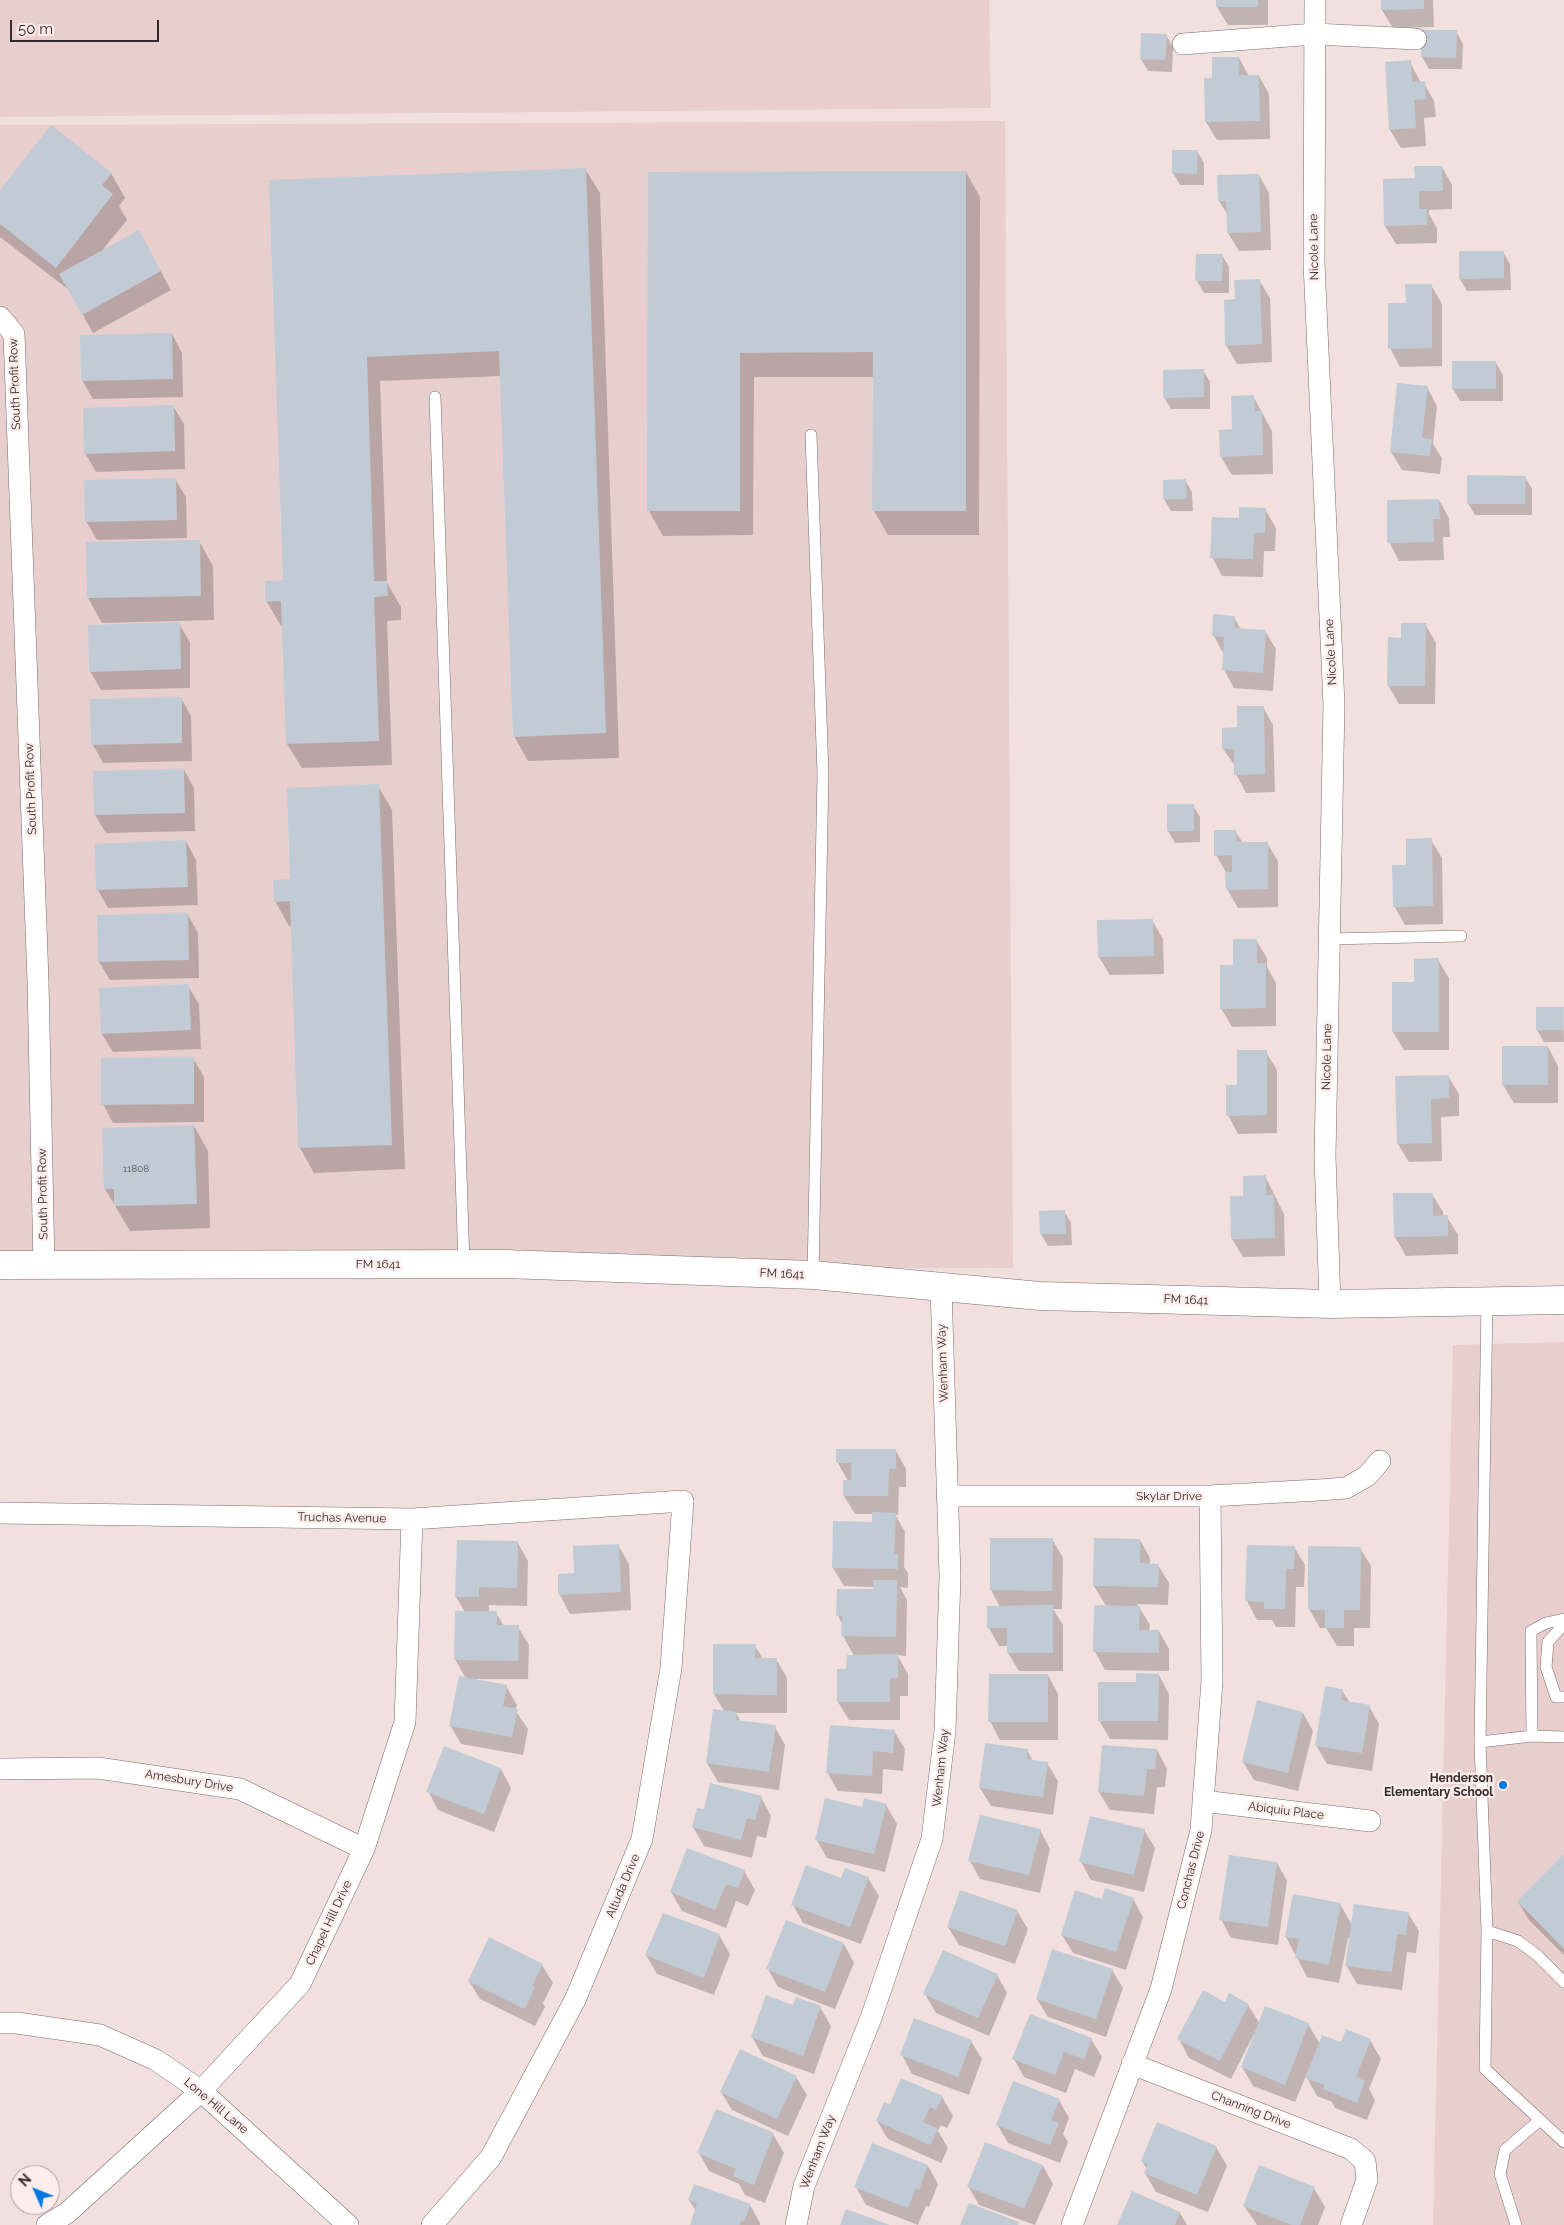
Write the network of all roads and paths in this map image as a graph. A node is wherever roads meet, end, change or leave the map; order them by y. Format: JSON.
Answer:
{"nodes":[{"id":1,"x":1315,"y":0,"type":"edge"},
{"id":2,"x":1314,"y":34,"type":"junction"},
{"id":3,"x":1416,"y":40,"type":"dead end"},
{"id":4,"x":1183,"y":44,"type":"dead end"},
{"id":5,"x":0,"y":317,"type":"edge"},
{"id":6,"x":435,"y":398,"type":"dead end"},
{"id":7,"x":810,"y":435,"type":"dead end"},
{"id":8,"x":1461,"y":936,"type":"dead end"},
{"id":9,"x":1329,"y":939,"type":"junction"},
{"id":10,"x":464,"y":1264,"type":"junction"},
{"id":11,"x":0,"y":1265,"type":"edge"},
{"id":12,"x":44,"y":1266,"type":"junction"},
{"id":13,"x":813,"y":1275,"type":"junction"},
{"id":14,"x":940,"y":1287,"type":"junction"},
{"id":15,"x":1487,"y":1300,"type":"junction"},
{"id":16,"x":1564,"y":1300,"type":"edge"},
{"id":17,"x":1330,"y":1304,"type":"junction"},
{"id":18,"x":1380,"y":1461,"type":"dead end"},
{"id":19,"x":947,"y":1496,"type":"junction"},
{"id":20,"x":1210,"y":1496,"type":"junction"},
{"id":21,"x":683,"y":1501,"type":"joint"},
{"id":22,"x":0,"y":1513,"type":"edge"},
{"id":23,"x":412,"y":1519,"type":"junction"},
{"id":24,"x":1564,"y":1619,"type":"edge"},
{"id":25,"x":1564,"y":1624,"type":"edge"},
{"id":26,"x":1564,"y":1697,"type":"edge"},
{"id":27,"x":1532,"y":1736,"type":"junction"},
{"id":28,"x":1564,"y":1737,"type":"edge"},
{"id":29,"x":1480,"y":1742,"type":"junction"},
{"id":30,"x":0,"y":1769,"type":"edge"},
{"id":31,"x":1203,"y":1801,"type":"junction"},
{"id":32,"x":1370,"y":1821,"type":"dead end"},
{"id":33,"x":364,"y":1848,"type":"junction"},
{"id":34,"x":1487,"y":1931,"type":"junction"},
{"id":35,"x":1564,"y":1982,"type":"edge"},
{"id":36,"x":0,"y":2023,"type":"edge"},
{"id":37,"x":1132,"y":2064,"type":"junction"},
{"id":38,"x":201,"y":2091,"type":"junction"},
{"id":39,"x":1540,"y":2120,"type":"junction"},
{"id":40,"x":1564,"y":2142,"type":"edge"},
{"id":41,"x":47,"y":2225,"type":"edge"},
{"id":42,"x":348,"y":2225,"type":"edge"},
{"id":43,"x":432,"y":2225,"type":"edge"},
{"id":44,"x":796,"y":2225,"type":"edge"},
{"id":45,"x":1072,"y":2225,"type":"edge"},
{"id":46,"x":1351,"y":2225,"type":"edge"},
{"id":47,"x":1516,"y":2225,"type":"edge"}],
"edges":[{"from":1,"to":2,"type":"street","name":"Nicole Lane"},
{"from":2,"to":3,"type":"street"},
{"from":2,"to":4,"type":"street"},
{"from":2,"to":9,"type":"street","name":"Nicole Lane"},
{"from":5,"to":12,"type":"street","name":"South Profit Row"},
{"from":6,"to":10,"type":"lane"},
{"from":7,"to":13,"type":"lane"},
{"from":8,"to":9,"type":"lane"},
{"from":9,"to":17,"type":"street","name":"Nicole Lane"},
{"from":10,"to":12,"type":"main road","name":"FM 1641","number":"FM 1641"},
{"from":10,"to":13,"type":"main road","name":"FM 1641","number":"FM 1641"},
{"from":11,"to":12,"type":"main road","name":"FM 1641","number":"FM 1641"},
{"from":13,"to":14,"type":"main road","name":"FM 1641","number":"FM 1641"},
{"from":14,"to":17,"type":"main road","name":"FM 1641","number":"FM 1641"},
{"from":14,"to":19,"type":"street","name":"Wenham Way"},
{"from":15,"to":16,"type":"main road","name":"FM 1641","number":"FM 1641"},
{"from":15,"to":17,"type":"main road","name":"FM 1641","number":"FM 1641"},
{"from":15,"to":29,"type":"lane"},
{"from":18,"to":20,"type":"street","name":"Skylar Drive"},
{"from":19,"to":20,"type":"street","name":"Skylar Drive"},
{"from":19,"to":44,"type":"street","name":"Wenham Way"},
{"from":20,"to":31,"type":"street","name":"Conchas Drive"},
{"from":21,"to":23,"type":"street","name":"Truchas Avenue"},
{"from":21,"to":43,"type":"street","name":"Altuda Drive"},
{"from":22,"to":23,"type":"street","name":"Truchas Avenue"},
{"from":23,"to":33,"type":"street","name":"Chapel Hill Drive"},
{"from":24,"to":27,"type":"lane"},
{"from":25,"to":26,"type":"lane"},
{"from":27,"to":28,"type":"lane"},
{"from":27,"to":29,"type":"lane"},
{"from":29,"to":34,"type":"lane"},
{"from":30,"to":33,"type":"street","name":"Amesbury Drive"},
{"from":31,"to":32,"type":"street","name":"Abiquiu Place"},
{"from":31,"to":37,"type":"street","name":"Conchas Drive"},
{"from":33,"to":38,"type":"street","name":"Chapel Hill Drive"},
{"from":34,"to":35,"type":"lane"},
{"from":34,"to":39,"type":"lane"},
{"from":36,"to":38,"type":"street","name":"Lone Hill Lane"},
{"from":37,"to":45,"type":"street","name":"Conchas Drive"},
{"from":37,"to":46,"type":"street","name":"Channing Drive"},
{"from":38,"to":41,"type":"street","name":"Chapel Hill Drive"},
{"from":38,"to":42,"type":"street","name":"Lone Hill Lane"},
{"from":39,"to":40,"type":"lane"},
{"from":39,"to":47,"type":"lane"}]}
